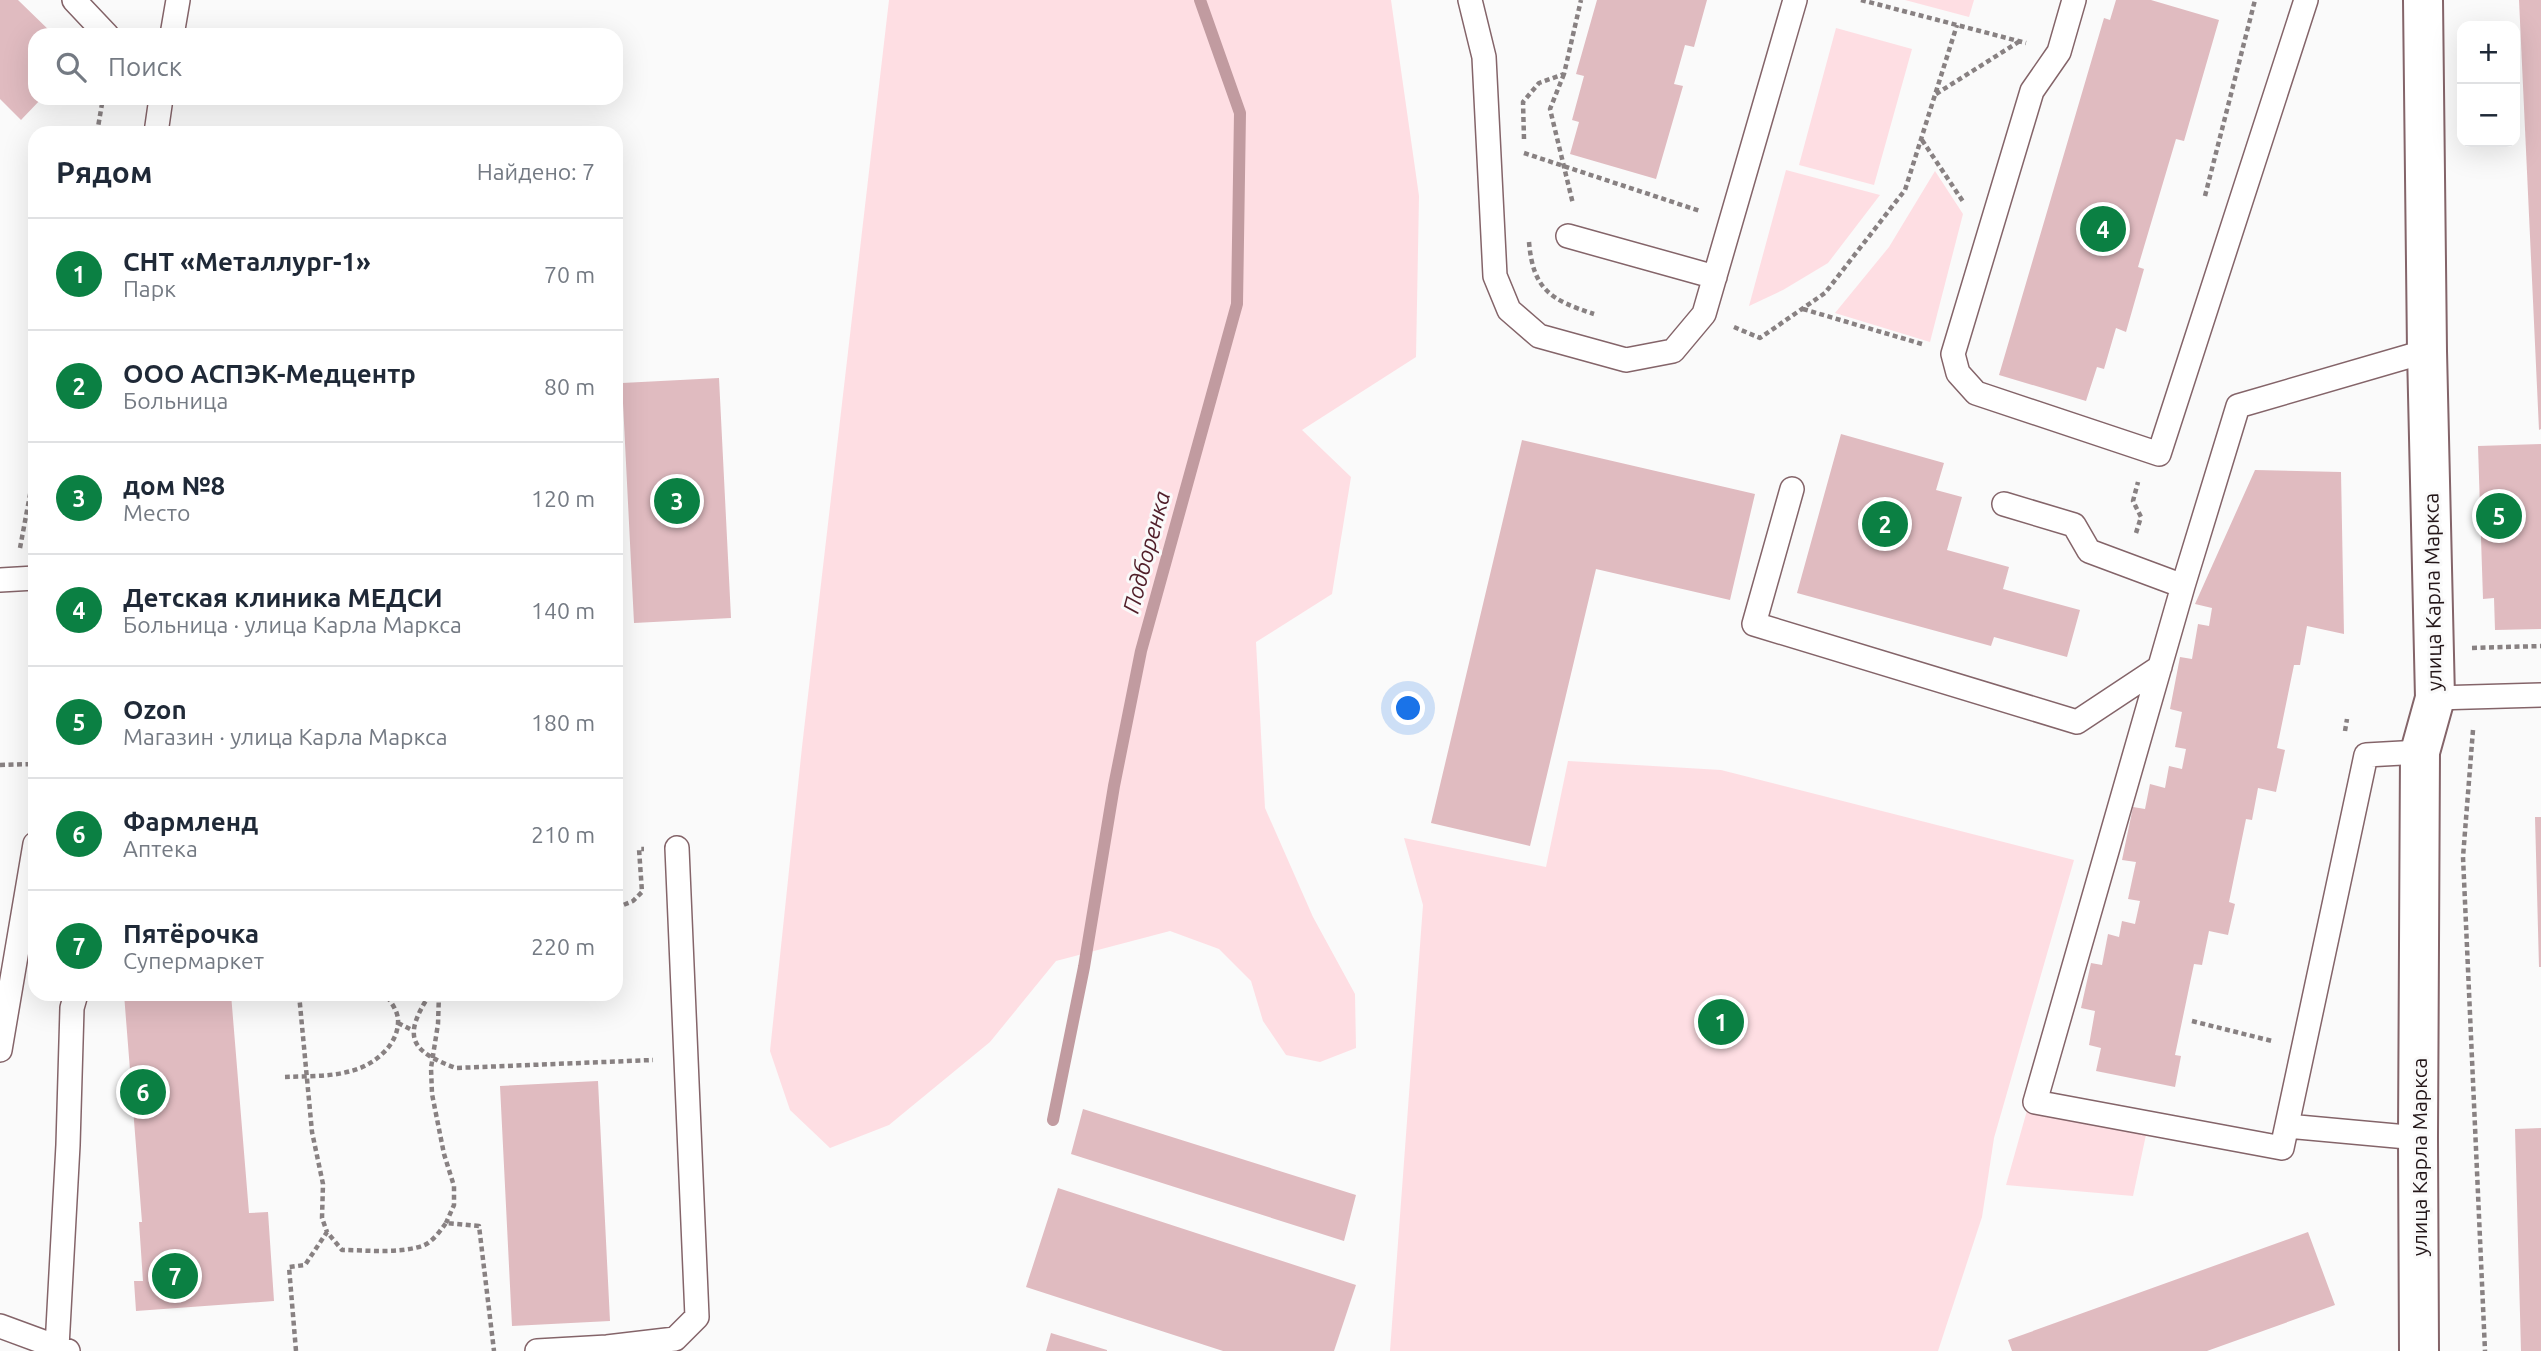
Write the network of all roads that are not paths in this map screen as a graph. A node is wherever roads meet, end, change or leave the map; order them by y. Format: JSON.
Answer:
{"nodes":[{"id":1,"x":74,"y":0,"type":"edge"},
{"id":2,"x":178,"y":0,"type":"edge"},
{"id":3,"x":1469,"y":0,"type":"edge"},
{"id":4,"x":1795,"y":0,"type":"edge"},
{"id":5,"x":2074,"y":0,"type":"edge"},
{"id":6,"x":2306,"y":0,"type":"edge"},
{"id":7,"x":2423,"y":0,"type":"edge"},
{"id":8,"x":100,"y":28,"type":"edge"},
{"id":9,"x":173,"y":28,"type":"edge"},
{"id":10,"x":161,"y":105,"type":"edge"},
{"id":11,"x":157,"y":126,"type":"edge"},
{"id":12,"x":1575,"y":238,"type":"road end"},
{"id":13,"x":1715,"y":277,"type":"junction"},
{"id":14,"x":2427,"y":351,"type":"junction"},
{"id":15,"x":1792,"y":489,"type":"dead end"},
{"id":16,"x":2004,"y":504,"type":"dead end"},
{"id":17,"x":2183,"y":586,"type":"junction"},
{"id":18,"x":2160,"y":667,"type":"junction"},
{"id":19,"x":2541,"y":695,"type":"edge"},
{"id":20,"x":2449,"y":697,"type":"junction"},
{"id":21,"x":2420,"y":752,"type":"junction"},
{"id":22,"x":677,"y":848,"type":"dead end"},
{"id":23,"x":28,"y":879,"type":"edge"},
{"id":24,"x":5,"y":994,"type":"edge"},
{"id":25,"x":74,"y":1001,"type":"edge"},
{"id":26,"x":0,"y":1050,"type":"edge"},
{"id":27,"x":2287,"y":1126,"type":"junction"},
{"id":28,"x":2418,"y":1138,"type":"junction"},
{"id":29,"x":0,"y":1326,"type":"edge"},
{"id":30,"x":62,"y":1349,"type":"edge"},
{"id":31,"x":537,"y":1351,"type":"edge"},
{"id":32,"x":2419,"y":1351,"type":"edge"}],
"edges":[{"from":1,"to":8,"type":"lane"},
{"from":2,"to":9,"type":"lane"},
{"from":3,"to":13,"type":"lane"},
{"from":4,"to":13,"type":"lane"},
{"from":5,"to":6,"type":"lane"},
{"from":7,"to":14,"type":"street","name":"улица Карла Маркса"},
{"from":10,"to":11,"type":"lane"},
{"from":12,"to":13,"type":"lane"},
{"from":14,"to":17,"type":"lane"},
{"from":14,"to":20,"type":"street","name":"улица Карла Маркса"},
{"from":15,"to":18,"type":"lane"},
{"from":16,"to":17,"type":"lane"},
{"from":17,"to":18,"type":"lane"},
{"from":18,"to":27,"type":"lane"},
{"from":19,"to":20,"type":"lane"},
{"from":20,"to":21,"type":"street","name":"улица Карла Маркса"},
{"from":21,"to":27,"type":"lane"},
{"from":21,"to":28,"type":"street","name":"улица Карла Маркса"},
{"from":22,"to":31,"type":"lane"},
{"from":23,"to":24,"type":"lane"},
{"from":24,"to":26,"type":"lane"},
{"from":25,"to":30,"type":"lane"},
{"from":27,"to":28,"type":"lane"},
{"from":28,"to":32,"type":"street","name":"улица Карла Маркса"},
{"from":29,"to":30,"type":"lane"}]}
